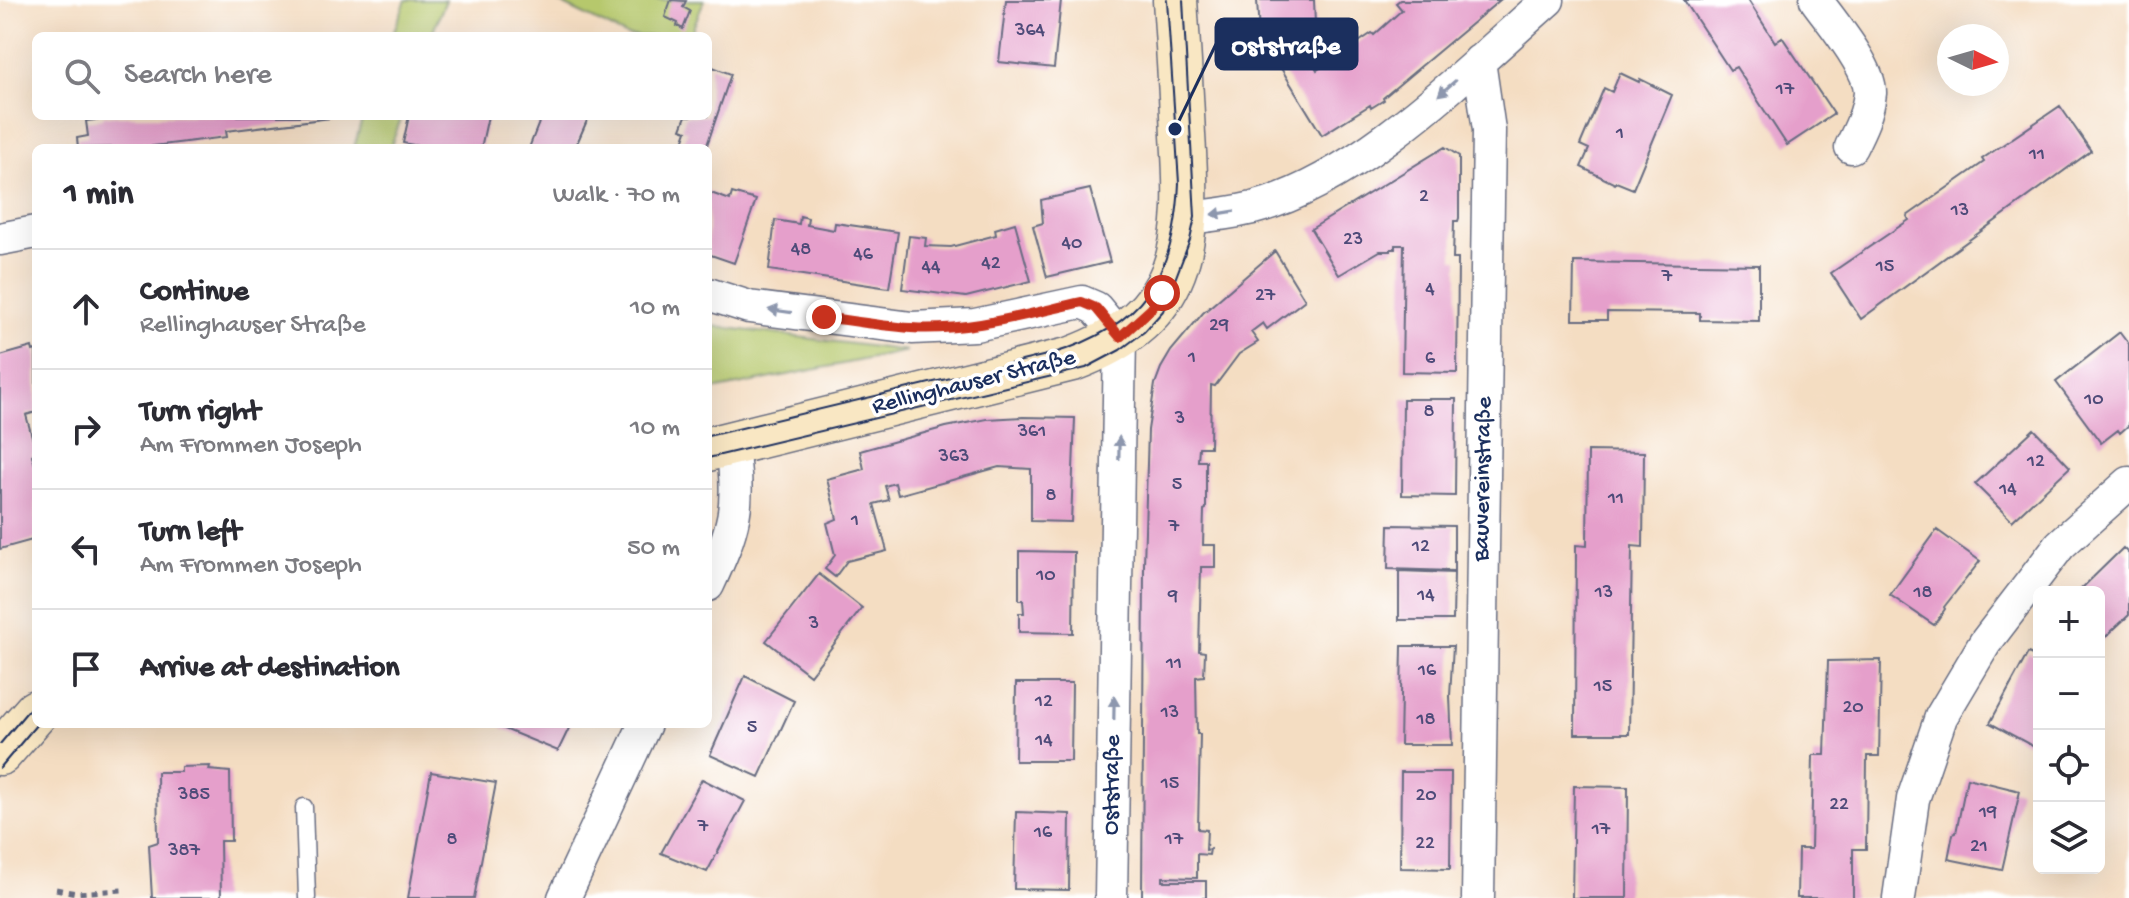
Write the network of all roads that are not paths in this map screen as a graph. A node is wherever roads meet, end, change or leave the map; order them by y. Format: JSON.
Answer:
{"nodes":[{"id":1,"x":1175,"y":0,"type":"edge"},
{"id":2,"x":1548,"y":0,"type":"edge"},
{"id":3,"x":1816,"y":0,"type":"edge"},
{"id":4,"x":1479,"y":61,"type":"junction"},
{"id":5,"x":1851,"y":147,"type":"dead end"},
{"id":6,"x":1186,"y":218,"type":"junction"},
{"id":7,"x":32,"y":233,"type":"edge"},
{"id":8,"x":0,"y":239,"type":"edge"},
{"id":9,"x":712,"y":295,"type":"edge"},
{"id":10,"x":1120,"y":337,"type":"junction"},
{"id":11,"x":720,"y":446,"type":"edge"},
{"id":12,"x":2129,"y":483,"type":"edge"},
{"id":13,"x":712,"y":576,"type":"edge"},
{"id":14,"x":32,"y":717,"type":"edge"},
{"id":15,"x":643,"y":728,"type":"edge"},
{"id":16,"x":0,"y":753,"type":"edge"},
{"id":17,"x":304,"y":807,"type":"dead end"},
{"id":18,"x":307,"y":898,"type":"edge"},
{"id":19,"x":564,"y":898,"type":"edge"},
{"id":20,"x":1111,"y":898,"type":"edge"},
{"id":21,"x":1478,"y":898,"type":"edge"},
{"id":22,"x":1899,"y":898,"type":"edge"}],
"edges":[{"from":1,"to":6,"type":"main road","name":"Rellinghauser Straße"},
{"from":2,"to":4,"type":"street"},
{"from":3,"to":5,"type":"street"},
{"from":4,"to":6,"type":"street","one_way":true},
{"from":4,"to":21,"type":"street","name":"Bauvereinstraße"},
{"from":6,"to":10,"type":"main road","name":"Rellinghauser Straße"},
{"from":7,"to":8,"type":"street"},
{"from":10,"to":9,"type":"street","one_way":true},
{"from":10,"to":11,"type":"main road","name":"Rellinghauser Straße"},
{"from":20,"to":10,"type":"street","name":"Oststraße","one_way":true},
{"from":11,"to":13,"type":"street"},
{"from":12,"to":22,"type":"street"},
{"from":14,"to":16,"type":"main road"},
{"from":15,"to":19,"type":"street"},
{"from":17,"to":18,"type":"lane"}]}
